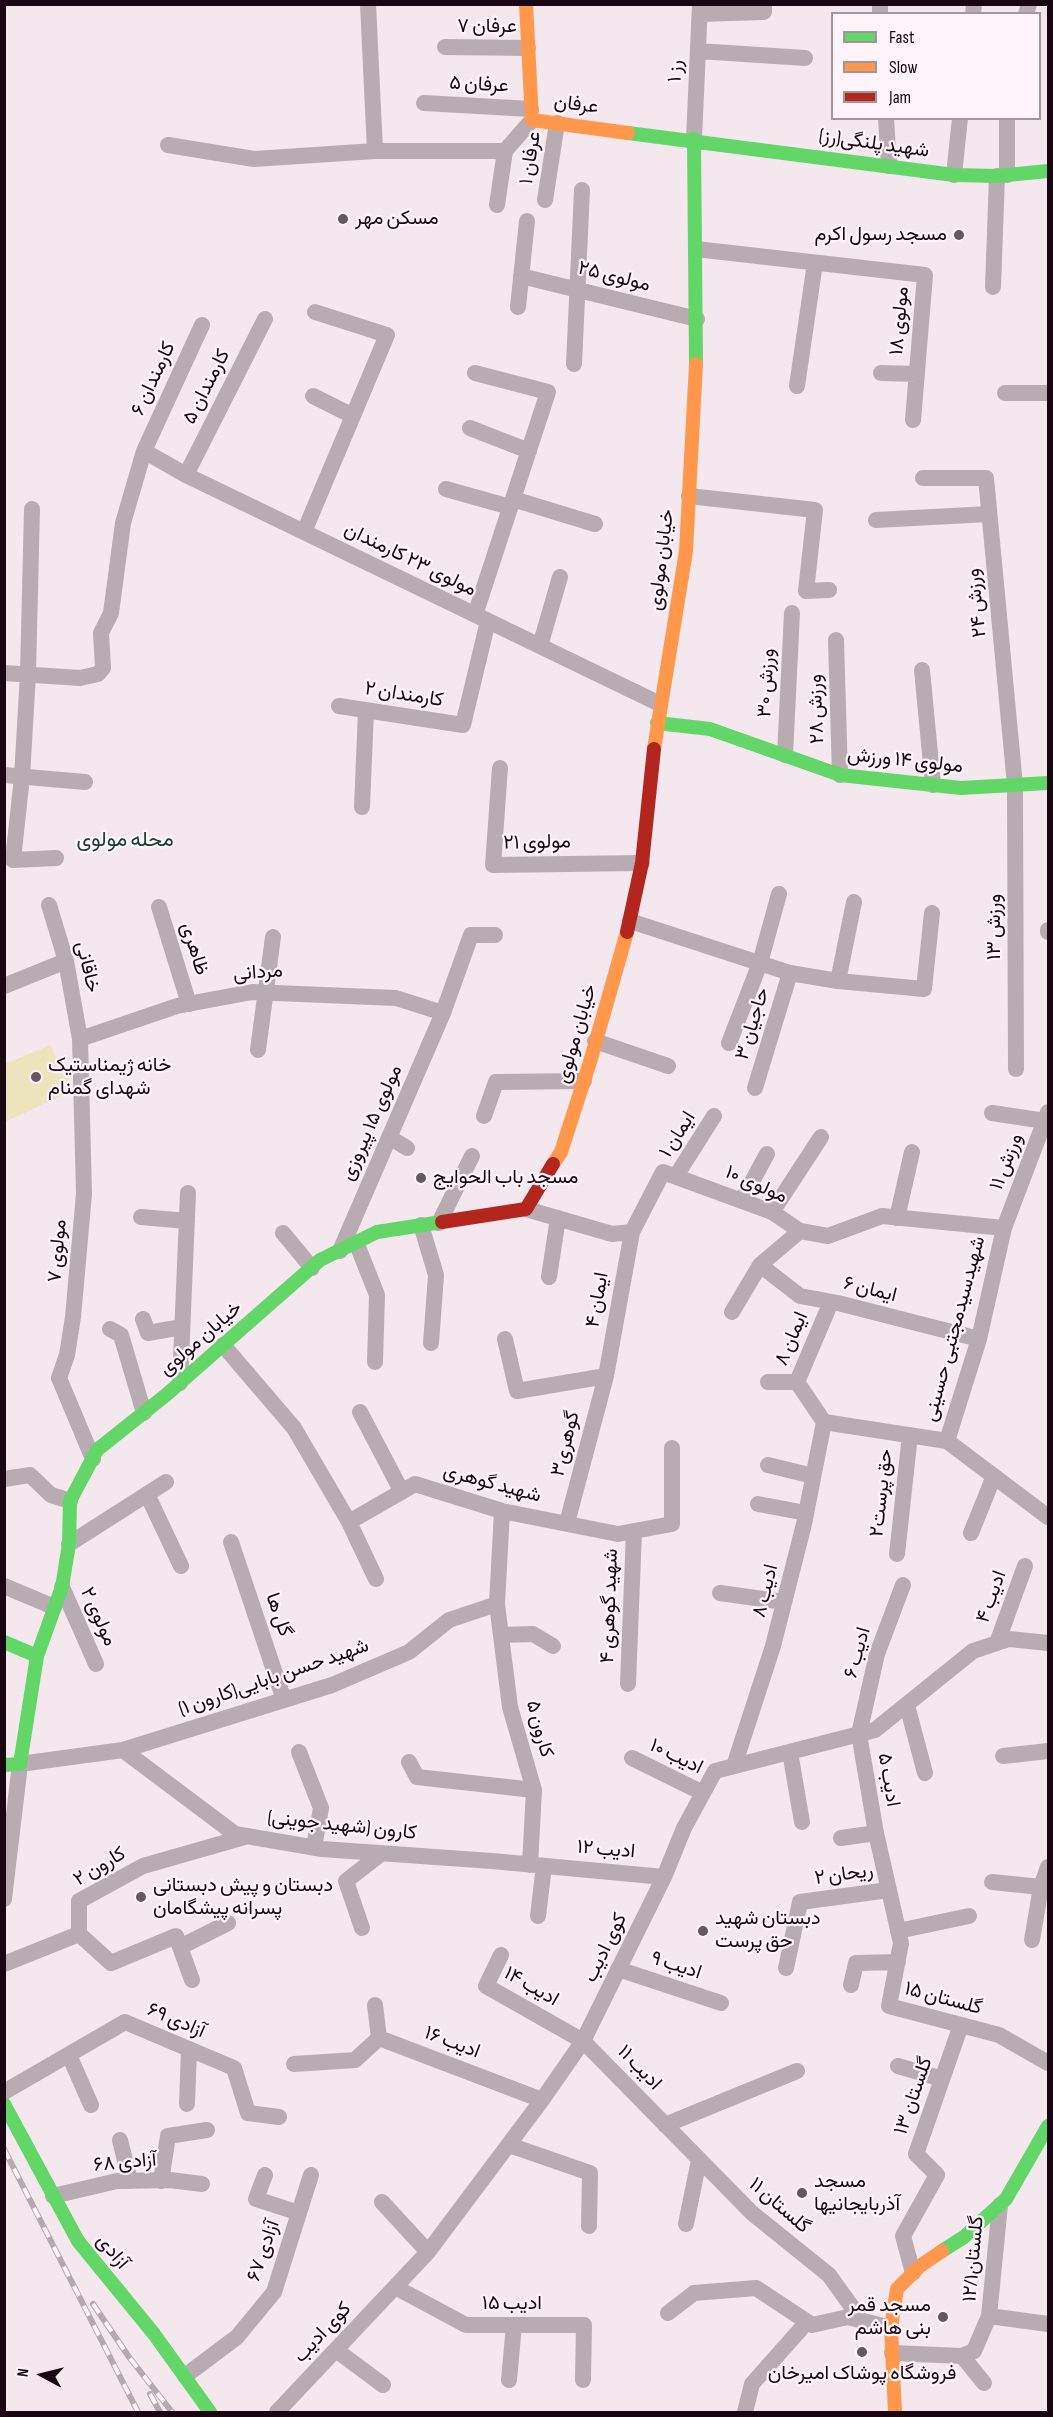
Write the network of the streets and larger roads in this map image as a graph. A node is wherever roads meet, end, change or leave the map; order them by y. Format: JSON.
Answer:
{"nodes":[{"id":1,"x":368,"y":4,"type":"edge"},
{"id":2,"x":526,"y":4,"type":"edge"},
{"id":3,"x":764,"y":4,"type":"edge"},
{"id":4,"x":700,"y":10,"type":"edge"},
{"id":5,"x":445,"y":47,"type":"dead end"},
{"id":6,"x":528,"y":48,"type":"junction"},
{"id":7,"x":698,"y":51,"type":"junction"},
{"id":8,"x":805,"y":58,"type":"dead end"},
{"id":9,"x":424,"y":104,"type":"dead end"},
{"id":10,"x":532,"y":114,"type":"junction"},
{"id":11,"x":886,"y":120,"type":"edge"},
{"id":12,"x":960,"y":120,"type":"edge"},
{"id":13,"x":1007,"y":120,"type":"edge"},
{"id":14,"x":557,"y":123,"type":"junction"},
{"id":15,"x":694,"y":140,"type":"junction"},
{"id":16,"x":168,"y":145,"type":"dead end"},
{"id":17,"x":375,"y":150,"type":"junction"},
{"id":18,"x":506,"y":151,"type":"junction"},
{"id":19,"x":889,"y":166,"type":"junction"},
{"id":20,"x":1048,"y":171,"type":"edge"},
{"id":21,"x":954,"y":175,"type":"junction"},
{"id":22,"x":1002,"y":175,"type":"junction"},
{"id":23,"x":582,"y":190,"type":"dead end"},
{"id":24,"x":545,"y":200,"type":"dead end"},
{"id":25,"x":497,"y":206,"type":"dead end"},
{"id":26,"x":527,"y":221,"type":"dead end"},
{"id":27,"x":696,"y":249,"type":"junction"},
{"id":28,"x":815,"y":263,"type":"junction"},
{"id":29,"x":521,"y":276,"type":"junction"},
{"id":30,"x":993,"y":287,"type":"dead end"},
{"id":31,"x":577,"y":289,"type":"junction"},
{"id":32,"x":518,"y":307,"type":"dead end"},
{"id":33,"x":315,"y":312,"type":"dead end"},
{"id":34,"x":265,"y":319,"type":"dead end"},
{"id":35,"x":697,"y":319,"type":"junction"},
{"id":36,"x":202,"y":325,"type":"dead end"},
{"id":37,"x":574,"y":364,"type":"dead end"},
{"id":38,"x":475,"y":373,"type":"dead end"},
{"id":39,"x":881,"y":373,"type":"dead end"},
{"id":40,"x":917,"y":374,"type":"junction"},
{"id":41,"x":797,"y":386,"type":"dead end"},
{"id":42,"x":1005,"y":393,"type":"dead end"},
{"id":43,"x":1048,"y":393,"type":"edge"},
{"id":44,"x":313,"y":396,"type":"dead end"},
{"id":45,"x":353,"y":416,"type":"junction"},
{"id":46,"x":913,"y":420,"type":"dead end"},
{"id":47,"x":470,"y":428,"type":"dead end"},
{"id":48,"x":144,"y":451,"type":"junction"},
{"id":49,"x":529,"y":451,"type":"junction"},
{"id":50,"x":186,"y":475,"type":"junction"},
{"id":51,"x":923,"y":478,"type":"dead end"},
{"id":52,"x":446,"y":489,"type":"dead end"},
{"id":53,"x":689,"y":496,"type":"junction"},
{"id":54,"x":512,"y":503,"type":"junction"},
{"id":55,"x":32,"y":509,"type":"dead end"},
{"id":56,"x":989,"y":514,"type":"junction"},
{"id":57,"x":876,"y":520,"type":"dead end"},
{"id":58,"x":595,"y":524,"type":"dead end"},
{"id":59,"x":304,"y":532,"type":"junction"},
{"id":60,"x":560,"y":577,"type":"dead end"},
{"id":61,"x":829,"y":590,"type":"dead end"},
{"id":62,"x":792,"y":613,"type":"dead end"},
{"id":63,"x":481,"y":618,"type":"junction"},
{"id":64,"x":836,"y":640,"type":"dead end"},
{"id":65,"x":540,"y":646,"type":"junction"},
{"id":66,"x":922,"y":670,"type":"dead end"},
{"id":67,"x":4,"y":673,"type":"edge"},
{"id":68,"x":28,"y":674,"type":"junction"},
{"id":69,"x":660,"y":704,"type":"junction"},
{"id":70,"x":339,"y":706,"type":"dead end"},
{"id":71,"x":366,"y":710,"type":"junction"},
{"id":72,"x":657,"y":723,"type":"junction"},
{"id":73,"x":785,"y":755,"type":"junction"},
{"id":74,"x":500,"y":768,"type":"dead end"},
{"id":75,"x":4,"y":775,"type":"edge"},
{"id":76,"x":840,"y":776,"type":"junction"},
{"id":77,"x":22,"y":777,"type":"junction"},
{"id":78,"x":85,"y":782,"type":"dead end"},
{"id":79,"x":1048,"y":783,"type":"edge"},
{"id":80,"x":933,"y":785,"type":"junction"},
{"id":81,"x":1016,"y":785,"type":"junction"},
{"id":82,"x":362,"y":807,"type":"dead end"},
{"id":83,"x":56,"y":858,"type":"dead end"},
{"id":84,"x":642,"y":862,"type":"junction"},
{"id":85,"x":779,"y":894,"type":"dead end"},
{"id":86,"x":854,"y":902,"type":"dead end"},
{"id":87,"x":50,"y":905,"type":"dead end"},
{"id":88,"x":159,"y":907,"type":"dead end"},
{"id":89,"x":932,"y":913,"type":"dead end"},
{"id":90,"x":630,"y":921,"type":"junction"},
{"id":91,"x":495,"y":935,"type":"dead end"},
{"id":92,"x":273,"y":937,"type":"dead end"},
{"id":93,"x":66,"y":961,"type":"junction"},
{"id":94,"x":760,"y":963,"type":"junction"},
{"id":95,"x":790,"y":973,"type":"junction"},
{"id":96,"x":838,"y":981,"type":"junction"},
{"id":97,"x":4,"y":986,"type":"edge"},
{"id":98,"x":265,"y":992,"type":"junction"},
{"id":99,"x":189,"y":1004,"type":"junction"},
{"id":100,"x":443,"y":1013,"type":"junction"},
{"id":101,"x":80,"y":1040,"type":"junction"},
{"id":102,"x":595,"y":1041,"type":"junction"},
{"id":103,"x":729,"y":1043,"type":"dead end"},
{"id":104,"x":258,"y":1050,"type":"dead end"},
{"id":105,"x":668,"y":1066,"type":"dead end"},
{"id":106,"x":1016,"y":1069,"type":"dead end"},
{"id":107,"x":584,"y":1081,"type":"junction"},
{"id":108,"x":755,"y":1088,"type":"dead end"},
{"id":109,"x":992,"y":1113,"type":"dead end"},
{"id":110,"x":484,"y":1116,"type":"dead end"},
{"id":111,"x":714,"y":1116,"type":"dead end"},
{"id":112,"x":1047,"y":1117,"type":"edge"},
{"id":113,"x":389,"y":1137,"type":"junction"},
{"id":114,"x":821,"y":1137,"type":"dead end"},
{"id":115,"x":407,"y":1148,"type":"dead end"},
{"id":116,"x":912,"y":1152,"type":"dead end"},
{"id":117,"x":767,"y":1154,"type":"dead end"},
{"id":118,"x":472,"y":1156,"type":"dead end"},
{"id":119,"x":676,"y":1176,"type":"junction"},
{"id":120,"x":188,"y":1193,"type":"dead end"},
{"id":121,"x":742,"y":1200,"type":"junction"},
{"id":122,"x":526,"y":1209,"type":"junction"},
{"id":123,"x":772,"y":1212,"type":"junction"},
{"id":124,"x":141,"y":1217,"type":"dead end"},
{"id":125,"x":558,"y":1218,"type":"junction"},
{"id":126,"x":897,"y":1218,"type":"junction"},
{"id":127,"x":187,"y":1221,"type":"junction"},
{"id":128,"x":439,"y":1222,"type":"junction"},
{"id":129,"x":421,"y":1225,"type":"junction"},
{"id":130,"x":1004,"y":1228,"type":"junction"},
{"id":131,"x":800,"y":1231,"type":"junction"},
{"id":132,"x":632,"y":1232,"type":"junction"},
{"id":133,"x":283,"y":1233,"type":"dead end"},
{"id":134,"x":356,"y":1242,"type":"junction"},
{"id":135,"x":340,"y":1251,"type":"junction"},
{"id":136,"x":760,"y":1264,"type":"junction"},
{"id":137,"x":312,"y":1268,"type":"junction"},
{"id":138,"x":549,"y":1277,"type":"dead end"},
{"id":139,"x":831,"y":1302,"type":"junction"},
{"id":140,"x":732,"y":1312,"type":"dead end"},
{"id":141,"x":142,"y":1319,"type":"dead end"},
{"id":142,"x":182,"y":1327,"type":"junction"},
{"id":143,"x":110,"y":1329,"type":"dead end"},
{"id":144,"x":506,"y":1339,"type":"dead end"},
{"id":145,"x":979,"y":1339,"type":"junction"},
{"id":146,"x":431,"y":1343,"type":"dead end"},
{"id":147,"x":223,"y":1346,"type":"junction"},
{"id":148,"x":375,"y":1362,"type":"dead end"},
{"id":149,"x":606,"y":1376,"type":"junction"},
{"id":150,"x":768,"y":1382,"type":"dead end"},
{"id":151,"x":797,"y":1382,"type":"junction"},
{"id":152,"x":180,"y":1383,"type":"junction"},
{"id":153,"x":360,"y":1412,"type":"dead end"},
{"id":154,"x":144,"y":1413,"type":"junction"},
{"id":155,"x":824,"y":1422,"type":"junction"},
{"id":156,"x":909,"y":1435,"type":"junction"},
{"id":157,"x":947,"y":1441,"type":"junction"},
{"id":158,"x":672,"y":1448,"type":"dead end"},
{"id":159,"x":93,"y":1459,"type":"junction"},
{"id":160,"x":768,"y":1465,"type":"dead end"},
{"id":161,"x":813,"y":1476,"type":"junction"},
{"id":162,"x":994,"y":1476,"type":"junction"},
{"id":163,"x":4,"y":1479,"type":"edge"},
{"id":164,"x":166,"y":1482,"type":"dead end"},
{"id":165,"x":402,"y":1492,"type":"junction"},
{"id":166,"x":147,"y":1494,"type":"junction"},
{"id":167,"x":70,"y":1501,"type":"junction"},
{"id":168,"x":758,"y":1504,"type":"dead end"},
{"id":169,"x":502,"y":1511,"type":"junction"},
{"id":170,"x":806,"y":1513,"type":"junction"},
{"id":171,"x":1048,"y":1517,"type":"edge"},
{"id":172,"x":349,"y":1522,"type":"junction"},
{"id":173,"x":567,"y":1523,"type":"junction"},
{"id":174,"x":634,"y":1531,"type":"junction"},
{"id":175,"x":971,"y":1533,"type":"dead end"},
{"id":176,"x":231,"y":1542,"type":"dead end"},
{"id":177,"x":69,"y":1544,"type":"junction"},
{"id":178,"x":897,"y":1554,"type":"dead end"},
{"id":179,"x":181,"y":1566,"type":"dead end"},
{"id":180,"x":1025,"y":1566,"type":"dead end"},
{"id":181,"x":376,"y":1579,"type":"dead end"},
{"id":182,"x":903,"y":1585,"type":"dead end"},
{"id":183,"x":4,"y":1586,"type":"edge"},
{"id":184,"x":62,"y":1587,"type":"junction"},
{"id":185,"x":720,"y":1593,"type":"dead end"},
{"id":186,"x":784,"y":1602,"type":"junction"},
{"id":187,"x":497,"y":1604,"type":"junction"},
{"id":188,"x":54,"y":1607,"type":"junction"},
{"id":189,"x":501,"y":1635,"type":"junction"},
{"id":190,"x":4,"y":1642,"type":"edge"},
{"id":191,"x":998,"y":1643,"type":"junction"},
{"id":192,"x":1048,"y":1643,"type":"edge"},
{"id":193,"x":553,"y":1646,"type":"dead end"},
{"id":194,"x":37,"y":1656,"type":"junction"},
{"id":195,"x":96,"y":1664,"type":"dead end"},
{"id":196,"x":628,"y":1684,"type":"dead end"},
{"id":197,"x":284,"y":1700,"type":"junction"},
{"id":198,"x":907,"y":1704,"type":"junction"},
{"id":199,"x":27,"y":1721,"type":"junction"},
{"id":200,"x":12,"y":1734,"type":"dead end"},
{"id":201,"x":859,"y":1734,"type":"junction"},
{"id":202,"x":123,"y":1750,"type":"junction"},
{"id":203,"x":1048,"y":1751,"type":"edge"},
{"id":204,"x":299,"y":1752,"type":"dead end"},
{"id":205,"x":790,"y":1752,"type":"junction"},
{"id":206,"x":1003,"y":1756,"type":"dead end"},
{"id":207,"x":632,"y":1758,"type":"dead end"},
{"id":208,"x":409,"y":1762,"type":"dead end"},
{"id":209,"x":12,"y":1765,"type":"edge"},
{"id":210,"x":734,"y":1766,"type":"junction"},
{"id":211,"x":925,"y":1773,"type":"dead end"},
{"id":212,"x":534,"y":1790,"type":"junction"},
{"id":213,"x":703,"y":1793,"type":"junction"},
{"id":214,"x":802,"y":1822,"type":"dead end"},
{"id":215,"x":876,"y":1833,"type":"junction"},
{"id":216,"x":249,"y":1836,"type":"junction"},
{"id":217,"x":841,"y":1838,"type":"dead end"},
{"id":218,"x":314,"y":1847,"type":"junction"},
{"id":219,"x":382,"y":1853,"type":"junction"},
{"id":220,"x":537,"y":1865,"type":"junction"},
{"id":221,"x":1048,"y":1867,"type":"edge"},
{"id":222,"x":664,"y":1877,"type":"junction"},
{"id":223,"x":992,"y":1882,"type":"dead end"},
{"id":224,"x":1041,"y":1887,"type":"junction"},
{"id":225,"x":889,"y":1890,"type":"junction"},
{"id":226,"x":4,"y":1899,"type":"edge"},
{"id":227,"x":538,"y":1916,"type":"dead end"},
{"id":228,"x":969,"y":1916,"type":"dead end"},
{"id":229,"x":228,"y":1923,"type":"dead end"},
{"id":230,"x":362,"y":1928,"type":"dead end"},
{"id":231,"x":898,"y":1931,"type":"junction"},
{"id":232,"x":79,"y":1934,"type":"junction"},
{"id":233,"x":1032,"y":1940,"type":"dead end"},
{"id":234,"x":180,"y":1947,"type":"junction"},
{"id":235,"x":501,"y":1955,"type":"dead end"},
{"id":236,"x":898,"y":1962,"type":"junction"},
{"id":237,"x":4,"y":1964,"type":"edge"},
{"id":238,"x":786,"y":1968,"type":"dead end"},
{"id":239,"x":618,"y":1969,"type":"junction"},
{"id":240,"x":192,"y":1980,"type":"dead end"},
{"id":241,"x":851,"y":1985,"type":"dead end"},
{"id":242,"x":721,"y":2003,"type":"dead end"},
{"id":243,"x":375,"y":2005,"type":"dead end"},
{"id":244,"x":961,"y":2025,"type":"junction"},
{"id":245,"x":379,"y":2038,"type":"junction"},
{"id":246,"x":583,"y":2041,"type":"junction"},
{"id":247,"x":189,"y":2049,"type":"junction"},
{"id":248,"x":69,"y":2055,"type":"junction"},
{"id":249,"x":1048,"y":2063,"type":"edge"},
{"id":250,"x":294,"y":2064,"type":"dead end"},
{"id":251,"x":898,"y":2066,"type":"dead end"},
{"id":252,"x":797,"y":2071,"type":"dead end"},
{"id":253,"x":942,"y":2079,"type":"junction"},
{"id":254,"x":4,"y":2092,"type":"edge"},
{"id":255,"x":542,"y":2100,"type":"junction"},
{"id":256,"x":4,"y":2104,"type":"edge"},
{"id":257,"x":187,"y":2104,"type":"dead end"},
{"id":258,"x":91,"y":2105,"type":"dead end"},
{"id":259,"x":279,"y":2117,"type":"dead end"},
{"id":260,"x":665,"y":2125,"type":"junction"},
{"id":261,"x":1048,"y":2126,"type":"edge"},
{"id":262,"x":207,"y":2130,"type":"dead end"},
{"id":263,"x":120,"y":2140,"type":"dead end"},
{"id":264,"x":509,"y":2145,"type":"junction"},
{"id":265,"x":699,"y":2160,"type":"junction"},
{"id":266,"x":265,"y":2175,"type":"dead end"},
{"id":267,"x":311,"y":2175,"type":"dead end"},
{"id":268,"x":130,"y":2181,"type":"junction"},
{"id":269,"x":161,"y":2181,"type":"junction"},
{"id":270,"x":202,"y":2184,"type":"dead end"},
{"id":271,"x":53,"y":2196,"type":"junction"},
{"id":272,"x":382,"y":2202,"type":"dead end"},
{"id":273,"x":1000,"y":2205,"type":"junction"},
{"id":274,"x":299,"y":2213,"type":"junction"},
{"id":275,"x":686,"y":2224,"type":"dead end"},
{"id":276,"x":589,"y":2226,"type":"dead end"},
{"id":277,"x":428,"y":2252,"type":"junction"},
{"id":278,"x":913,"y":2273,"type":"junction"},
{"id":279,"x":395,"y":2287,"type":"junction"},
{"id":280,"x":668,"y":2313,"type":"dead end"},
{"id":281,"x":989,"y":2316,"type":"junction"},
{"id":282,"x":862,"y":2321,"type":"junction"},
{"id":283,"x":807,"y":2322,"type":"junction"},
{"id":284,"x":1048,"y":2324,"type":"edge"},
{"id":285,"x":514,"y":2325,"type":"junction"},
{"id":286,"x":891,"y":2328,"type":"junction"},
{"id":287,"x":336,"y":2350,"type":"junction"},
{"id":288,"x":892,"y":2353,"type":"junction"},
{"id":289,"x":962,"y":2356,"type":"junction"},
{"id":290,"x":185,"y":2376,"type":"junction"},
{"id":291,"x":509,"y":2380,"type":"dead end"},
{"id":292,"x":583,"y":2380,"type":"dead end"},
{"id":293,"x":984,"y":2383,"type":"dead end"},
{"id":294,"x":383,"y":2385,"type":"dead end"},
{"id":295,"x":210,"y":2412,"type":"edge"},
{"id":296,"x":278,"y":2412,"type":"edge"},
{"id":297,"x":745,"y":2412,"type":"edge"},
{"id":298,"x":895,"y":2412,"type":"edge"}],
"edges":[{"from":1,"to":17,"type":"street"},
{"from":2,"to":6,"type":"street","name":"عرفان"},
{"from":3,"to":4,"type":"street"},
{"from":4,"to":7,"type":"street","name":"رز ۱"},
{"from":5,"to":6,"type":"street","name":"عرفان ۷"},
{"from":6,"to":10,"type":"street","name":"عرفان"},
{"from":7,"to":8,"type":"street"},
{"from":7,"to":15,"type":"street","name":"رز ۱"},
{"from":9,"to":10,"type":"street","name":"عرفان ۵"},
{"from":10,"to":14,"type":"street","name":"عرفان"},
{"from":10,"to":18,"type":"street"},
{"from":11,"to":19,"type":"street"},
{"from":12,"to":21,"type":"street"},
{"from":13,"to":22,"type":"street"},
{"from":14,"to":15,"type":"street","name":"عرفان"},
{"from":14,"to":24,"type":"street","name":"عرفان ۱"},
{"from":15,"to":19,"type":"street","name":"شهید پلنگی(رز)"},
{"from":15,"to":27,"type":"street","name":"خیابان مولوی"},
{"from":16,"to":17,"type":"street"},
{"from":17,"to":18,"type":"street"},
{"from":18,"to":25,"type":"street"},
{"from":19,"to":21,"type":"street","name":"شهید پلنگی(رز)"},
{"from":20,"to":22,"type":"street","name":"شهید پلنگی(رز)"},
{"from":21,"to":22,"type":"street","name":"شهید پلنگی(رز)"},
{"from":22,"to":30,"type":"street"},
{"from":23,"to":31,"type":"street"},
{"from":26,"to":29,"type":"street"},
{"from":27,"to":28,"type":"street","name":"مولوی ۱۸"},
{"from":27,"to":35,"type":"street","name":"خیابان مولوی"},
{"from":28,"to":40,"type":"street","name":"مولوی ۱۸"},
{"from":28,"to":41,"type":"street"},
{"from":29,"to":31,"type":"street","name":"مولوی ۲۵"},
{"from":29,"to":32,"type":"street"},
{"from":31,"to":35,"type":"street","name":"مولوی ۲۵"},
{"from":31,"to":37,"type":"street"},
{"from":33,"to":45,"type":"street"},
{"from":34,"to":50,"type":"street","name":"کارمندان ۵"},
{"from":35,"to":53,"type":"street","name":"خیابان مولوی"},
{"from":36,"to":48,"type":"street","name":"کارمندان ۶"},
{"from":38,"to":49,"type":"street"},
{"from":39,"to":40,"type":"street"},
{"from":40,"to":46,"type":"street","name":"مولوی ۱۸"},
{"from":42,"to":43,"type":"street"},
{"from":44,"to":45,"type":"street"},
{"from":45,"to":59,"type":"street"},
{"from":47,"to":49,"type":"street"},
{"from":48,"to":50,"type":"street","name":"مولوی ۲۳ کارمندان"},
{"from":48,"to":68,"type":"street","name":"کارمندان ۶"},
{"from":49,"to":54,"type":"street"},
{"from":50,"to":59,"type":"street","name":"مولوی ۲۳ کارمندان"},
{"from":51,"to":56,"type":"street","name":"ورزش ۲۴"},
{"from":52,"to":54,"type":"street"},
{"from":53,"to":61,"type":"street"},
{"from":53,"to":69,"type":"street","name":"خیابان مولوی"},
{"from":54,"to":58,"type":"street"},
{"from":54,"to":63,"type":"street"},
{"from":55,"to":68,"type":"street"},
{"from":56,"to":57,"type":"street"},
{"from":56,"to":81,"type":"street","name":"ورزش ۲۴"},
{"from":59,"to":63,"type":"street","name":"مولوی ۲۳ کارمندان"},
{"from":60,"to":65,"type":"street"},
{"from":62,"to":73,"type":"street","name":"ورزش ۳۰"},
{"from":63,"to":65,"type":"street","name":"مولوی ۲۳ کارمندان"},
{"from":63,"to":71,"type":"street","name":"کارمندان ۲"},
{"from":64,"to":76,"type":"street","name":"ورزش ۲۸"},
{"from":65,"to":69,"type":"street","name":"مولوی ۲۳ کارمندان"},
{"from":66,"to":80,"type":"street"},
{"from":67,"to":68,"type":"street"},
{"from":68,"to":77,"type":"street"},
{"from":69,"to":72,"type":"street","name":"خیابان مولوی"},
{"from":70,"to":71,"type":"street","name":"کارمندان ۲"},
{"from":71,"to":82,"type":"street"},
{"from":72,"to":73,"type":"street","name":"مولوی ۱۴ ورزش"},
{"from":72,"to":84,"type":"street","name":"خیابان مولوی"},
{"from":73,"to":76,"type":"street","name":"مولوی ۱۴ ورزش"},
{"from":74,"to":84,"type":"street","name":"مولوی ۲۱"},
{"from":75,"to":77,"type":"street"},
{"from":76,"to":80,"type":"street","name":"مولوی ۱۴ ورزش"},
{"from":77,"to":78,"type":"street"},
{"from":77,"to":83,"type":"street"},
{"from":79,"to":81,"type":"street","name":"مولوی ۱۴ ورزش"},
{"from":80,"to":81,"type":"street","name":"مولوی ۱۴ ورزش"},
{"from":81,"to":106,"type":"street","name":"ورزش ۱۳"},
{"from":84,"to":90,"type":"street","name":"خیابان مولوی"},
{"from":85,"to":94,"type":"street"},
{"from":86,"to":96,"type":"street"},
{"from":87,"to":93,"type":"street","name":"خاقانی"},
{"from":88,"to":99,"type":"street","name":"ظاهری"},
{"from":89,"to":96,"type":"street"},
{"from":90,"to":94,"type":"street"},
{"from":90,"to":102,"type":"street","name":"خیابان مولوی"},
{"from":91,"to":100,"type":"street","name":"مولوی ۱۵ پیروزی"},
{"from":92,"to":98,"type":"street"},
{"from":93,"to":97,"type":"street"},
{"from":93,"to":101,"type":"street","name":"خاقانی"},
{"from":94,"to":95,"type":"street"},
{"from":94,"to":103,"type":"street"},
{"from":95,"to":96,"type":"street"},
{"from":95,"to":108,"type":"street","name":"حاجیان ۳"},
{"from":98,"to":99,"type":"street","name":"مردانی"},
{"from":98,"to":100,"type":"street","name":"مردانی"},
{"from":98,"to":104,"type":"street"},
{"from":99,"to":101,"type":"street","name":"مردانی"},
{"from":100,"to":113,"type":"street","name":"مولوی ۱۵ پیروزی"},
{"from":101,"to":159,"type":"street","name":"مولوی ۷"},
{"from":102,"to":105,"type":"street"},
{"from":102,"to":107,"type":"street","name":"خیابان مولوی"},
{"from":107,"to":110,"type":"street"},
{"from":107,"to":122,"type":"street","name":"خیابان مولوی"},
{"from":109,"to":112,"type":"street"},
{"from":111,"to":119,"type":"street","name":"ایمان ۱"},
{"from":112,"to":130,"type":"street","name":"ورزش ۱۱"},
{"from":113,"to":115,"type":"street"},
{"from":113,"to":135,"type":"street","name":"مولوی ۱۵ پیروزی"},
{"from":114,"to":123,"type":"street"},
{"from":116,"to":126,"type":"street"},
{"from":117,"to":121,"type":"street"},
{"from":118,"to":128,"type":"street"},
{"from":119,"to":121,"type":"street","name":"مولوی ۱۰"},
{"from":119,"to":132,"type":"street"},
{"from":120,"to":127,"type":"street"},
{"from":121,"to":123,"type":"street","name":"مولوی ۱۰"},
{"from":122,"to":125,"type":"street"},
{"from":122,"to":128,"type":"street","name":"خیابان مولوی"},
{"from":123,"to":131,"type":"street","name":"مولوی ۱۰"},
{"from":124,"to":127,"type":"street"},
{"from":125,"to":132,"type":"street"},
{"from":125,"to":138,"type":"street"},
{"from":126,"to":130,"type":"street","name":"مولوی ۱۰"},
{"from":126,"to":131,"type":"street","name":"مولوی ۱۰"},
{"from":127,"to":142,"type":"street"},
{"from":128,"to":129,"type":"street","name":"خیابان مولوی"},
{"from":129,"to":134,"type":"street","name":"خیابان مولوی"},
{"from":129,"to":146,"type":"street"},
{"from":130,"to":145,"type":"street","name":"شهیدسیدمجتبی حسینی"},
{"from":131,"to":136,"type":"street"},
{"from":132,"to":149,"type":"street","name":"ایمان ۴"},
{"from":133,"to":137,"type":"street"},
{"from":134,"to":135,"type":"street","name":"خیابان مولوی"},
{"from":134,"to":148,"type":"street"},
{"from":135,"to":137,"type":"street","name":"خیابان مولوی"},
{"from":136,"to":139,"type":"street","name":"ایمان ۶"},
{"from":136,"to":140,"type":"street"},
{"from":137,"to":147,"type":"street","name":"خیابان مولوی"},
{"from":139,"to":145,"type":"street","name":"ایمان ۶"},
{"from":139,"to":151,"type":"street","name":"ایمان ۸"},
{"from":141,"to":142,"type":"street"},
{"from":142,"to":152,"type":"street"},
{"from":143,"to":154,"type":"street"},
{"from":144,"to":149,"type":"street"},
{"from":145,"to":157,"type":"street","name":"شهیدسیدمجتبی حسینی"},
{"from":147,"to":152,"type":"street","name":"خیابان مولوی"},
{"from":147,"to":172,"type":"street"},
{"from":149,"to":173,"type":"street","name":"گوهری۳"},
{"from":150,"to":151,"type":"street"},
{"from":151,"to":155,"type":"street","name":"ایمان ۸"},
{"from":152,"to":154,"type":"street","name":"خیابان مولوی"},
{"from":153,"to":165,"type":"street"},
{"from":154,"to":159,"type":"street","name":"خیابان مولوی"},
{"from":155,"to":156,"type":"street"},
{"from":155,"to":161,"type":"street","name":"ادیب ۸"},
{"from":156,"to":157,"type":"street"},
{"from":156,"to":178,"type":"street","name":"حق پرست۲"},
{"from":157,"to":162,"type":"street"},
{"from":158,"to":174,"type":"street","name":"شهید گوهری"},
{"from":159,"to":167,"type":"street","name":"خیابان مولوی"},
{"from":160,"to":161,"type":"street"},
{"from":161,"to":170,"type":"street","name":"ادیب ۸"},
{"from":162,"to":171,"type":"street"},
{"from":162,"to":175,"type":"street"},
{"from":163,"to":167,"type":"street"},
{"from":164,"to":166,"type":"street"},
{"from":165,"to":169,"type":"street","name":"شهید گوهری"},
{"from":165,"to":172,"type":"street","name":"شهید گوهری"},
{"from":166,"to":177,"type":"street"},
{"from":166,"to":179,"type":"street"},
{"from":167,"to":177,"type":"street","name":"خیابان مولوی"},
{"from":168,"to":170,"type":"street"},
{"from":169,"to":173,"type":"street","name":"شهید گوهری"},
{"from":169,"to":187,"type":"street","name":"کارون ۵"},
{"from":170,"to":186,"type":"street","name":"ادیب ۸"},
{"from":172,"to":181,"type":"street"},
{"from":173,"to":174,"type":"street","name":"شهید گوهری"},
{"from":174,"to":196,"type":"street","name":"شهید گوهری ۴"},
{"from":176,"to":197,"type":"street","name":"گل ها"},
{"from":177,"to":184,"type":"street","name":"خیابان مولوی"},
{"from":180,"to":191,"type":"street","name":"ادیب ۴"},
{"from":182,"to":201,"type":"street","name":"ادیب ۶"},
{"from":183,"to":188,"type":"street"},
{"from":184,"to":188,"type":"street","name":"خیابان مولوی"},
{"from":184,"to":195,"type":"street","name":"مولوی ۲"},
{"from":185,"to":186,"type":"street"},
{"from":186,"to":210,"type":"street","name":"ادیب ۸"},
{"from":187,"to":189,"type":"street","name":"کارون ۵"},
{"from":187,"to":197,"type":"street","name":"شهید حسن بابایی(کارون ۱)"},
{"from":188,"to":194,"type":"street","name":"خیابان مولوی"},
{"from":189,"to":193,"type":"street"},
{"from":189,"to":212,"type":"street","name":"کارون ۵"},
{"from":190,"to":194,"type":"street"},
{"from":191,"to":192,"type":"street","name":"کوی ادیب"},
{"from":191,"to":198,"type":"street","name":"کوی ادیب"},
{"from":194,"to":199,"type":"street","name":"خیابان مولوی"},
{"from":197,"to":202,"type":"street","name":"شهید حسن بابایی(کارون ۱)"},
{"from":198,"to":201,"type":"street","name":"کوی ادیب"},
{"from":198,"to":211,"type":"street"},
{"from":199,"to":200,"type":"street"},
{"from":199,"to":209,"type":"street","name":"خیابان مولوی"},
{"from":201,"to":205,"type":"street","name":"کوی ادیب"},
{"from":201,"to":215,"type":"street","name":"ادیب ۵"},
{"from":202,"to":209,"type":"street"},
{"from":202,"to":216,"type":"street","name":"کارون (شهید جوینی)"},
{"from":203,"to":206,"type":"street"},
{"from":204,"to":218,"type":"street"},
{"from":205,"to":210,"type":"street","name":"کوی ادیب"},
{"from":205,"to":214,"type":"street"},
{"from":207,"to":213,"type":"street","name":"ادیب ۱۰"},
{"from":208,"to":212,"type":"street"},
{"from":209,"to":226,"type":"street"},
{"from":210,"to":213,"type":"street","name":"کوی ادیب"},
{"from":212,"to":220,"type":"street","name":"کارون ۵"},
{"from":213,"to":222,"type":"street","name":"کوی ادیب"},
{"from":215,"to":217,"type":"street"},
{"from":215,"to":225,"type":"street","name":"گلستان ۱۵"},
{"from":216,"to":218,"type":"street","name":"کارون (شهید جوینی)"},
{"from":216,"to":232,"type":"street","name":"کارون ۲"},
{"from":218,"to":219,"type":"street","name":"کارون (شهید جوینی)"},
{"from":219,"to":220,"type":"street","name":"کارون (شهید جوینی)"},
{"from":219,"to":230,"type":"street"},
{"from":220,"to":222,"type":"street","name":"ادیب ۱۲"},
{"from":220,"to":227,"type":"street","name":"کارون ۵"},
{"from":221,"to":224,"type":"street"},
{"from":222,"to":239,"type":"street","name":"کوی ادیب"},
{"from":223,"to":224,"type":"street"},
{"from":224,"to":233,"type":"street"},
{"from":225,"to":231,"type":"street","name":"گلستان ۱۵"},
{"from":225,"to":238,"type":"street","name":"ریحان ۲"},
{"from":228,"to":231,"type":"street"},
{"from":229,"to":234,"type":"street"},
{"from":231,"to":236,"type":"street","name":"گلستان ۱۵"},
{"from":232,"to":234,"type":"street"},
{"from":232,"to":237,"type":"street"},
{"from":234,"to":240,"type":"street"},
{"from":235,"to":246,"type":"street","name":"ادیب ۱۴"},
{"from":236,"to":241,"type":"street"},
{"from":236,"to":244,"type":"street","name":"گلستان ۱۵"},
{"from":239,"to":242,"type":"street","name":"ادیب ۹"},
{"from":239,"to":246,"type":"street","name":"کوی ادیب"},
{"from":243,"to":245,"type":"street"},
{"from":244,"to":249,"type":"street","name":"گلستان ۱۵"},
{"from":244,"to":253,"type":"street","name":"گلستان ۱۳"},
{"from":245,"to":250,"type":"street"},
{"from":245,"to":255,"type":"street","name":"ادیب ۱۶"},
{"from":246,"to":255,"type":"street","name":"کوی ادیب"},
{"from":246,"to":260,"type":"street","name":"ادیب ۱۱"},
{"from":247,"to":248,"type":"street","name":"آزادی ۶۹"},
{"from":247,"to":257,"type":"street"},
{"from":247,"to":259,"type":"street","name":"آزادی ۶۹"},
{"from":248,"to":254,"type":"street","name":"آزادی ۶۹"},
{"from":248,"to":258,"type":"street"},
{"from":251,"to":253,"type":"street"},
{"from":252,"to":260,"type":"street"},
{"from":253,"to":278,"type":"street","name":"گلستان ۱۳"},
{"from":255,"to":264,"type":"street","name":"کوی ادیب"},
{"from":256,"to":271,"type":"street","name":"آزادی"},
{"from":260,"to":265,"type":"street","name":"گلستان ۱۱"},
{"from":261,"to":273,"type":"street"},
{"from":262,"to":269,"type":"street"},
{"from":263,"to":268,"type":"street"},
{"from":264,"to":276,"type":"street"},
{"from":264,"to":277,"type":"street","name":"کوی ادیب"},
{"from":265,"to":275,"type":"street"},
{"from":265,"to":282,"type":"street","name":"گلستان ۱۱"},
{"from":266,"to":274,"type":"street"},
{"from":267,"to":274,"type":"street","name":"آزادی ۶۷"},
{"from":268,"to":269,"type":"street","name":"آزادی ۶۸"},
{"from":268,"to":271,"type":"street","name":"آزادی ۶۸"},
{"from":269,"to":270,"type":"street","name":"آزادی ۶۸"},
{"from":271,"to":290,"type":"street","name":"آزادی"},
{"from":272,"to":277,"type":"street"},
{"from":273,"to":278,"type":"street"},
{"from":273,"to":281,"type":"street","name":"گلستان۱۲/۱"},
{"from":274,"to":290,"type":"street","name":"آزادی ۶۷"},
{"from":277,"to":279,"type":"street","name":"کوی ادیب"},
{"from":278,"to":286,"type":"street"},
{"from":279,"to":285,"type":"street","name":"ادیب ۱۵"},
{"from":279,"to":287,"type":"street","name":"کوی ادیب"},
{"from":280,"to":283,"type":"street"},
{"from":281,"to":284,"type":"street"},
{"from":281,"to":289,"type":"street","name":"گلستان۱۲/۱"},
{"from":282,"to":283,"type":"street"},
{"from":282,"to":286,"type":"street"},
{"from":283,"to":297,"type":"street"},
{"from":285,"to":291,"type":"street"},
{"from":285,"to":292,"type":"street","name":"ادیب ۱۵"},
{"from":286,"to":288,"type":"street"},
{"from":287,"to":294,"type":"street"},
{"from":287,"to":296,"type":"street","name":"کوی ادیب"},
{"from":288,"to":289,"type":"street"},
{"from":288,"to":298,"type":"street"},
{"from":289,"to":293,"type":"street"},
{"from":290,"to":295,"type":"street","name":"آزادی"}]}
